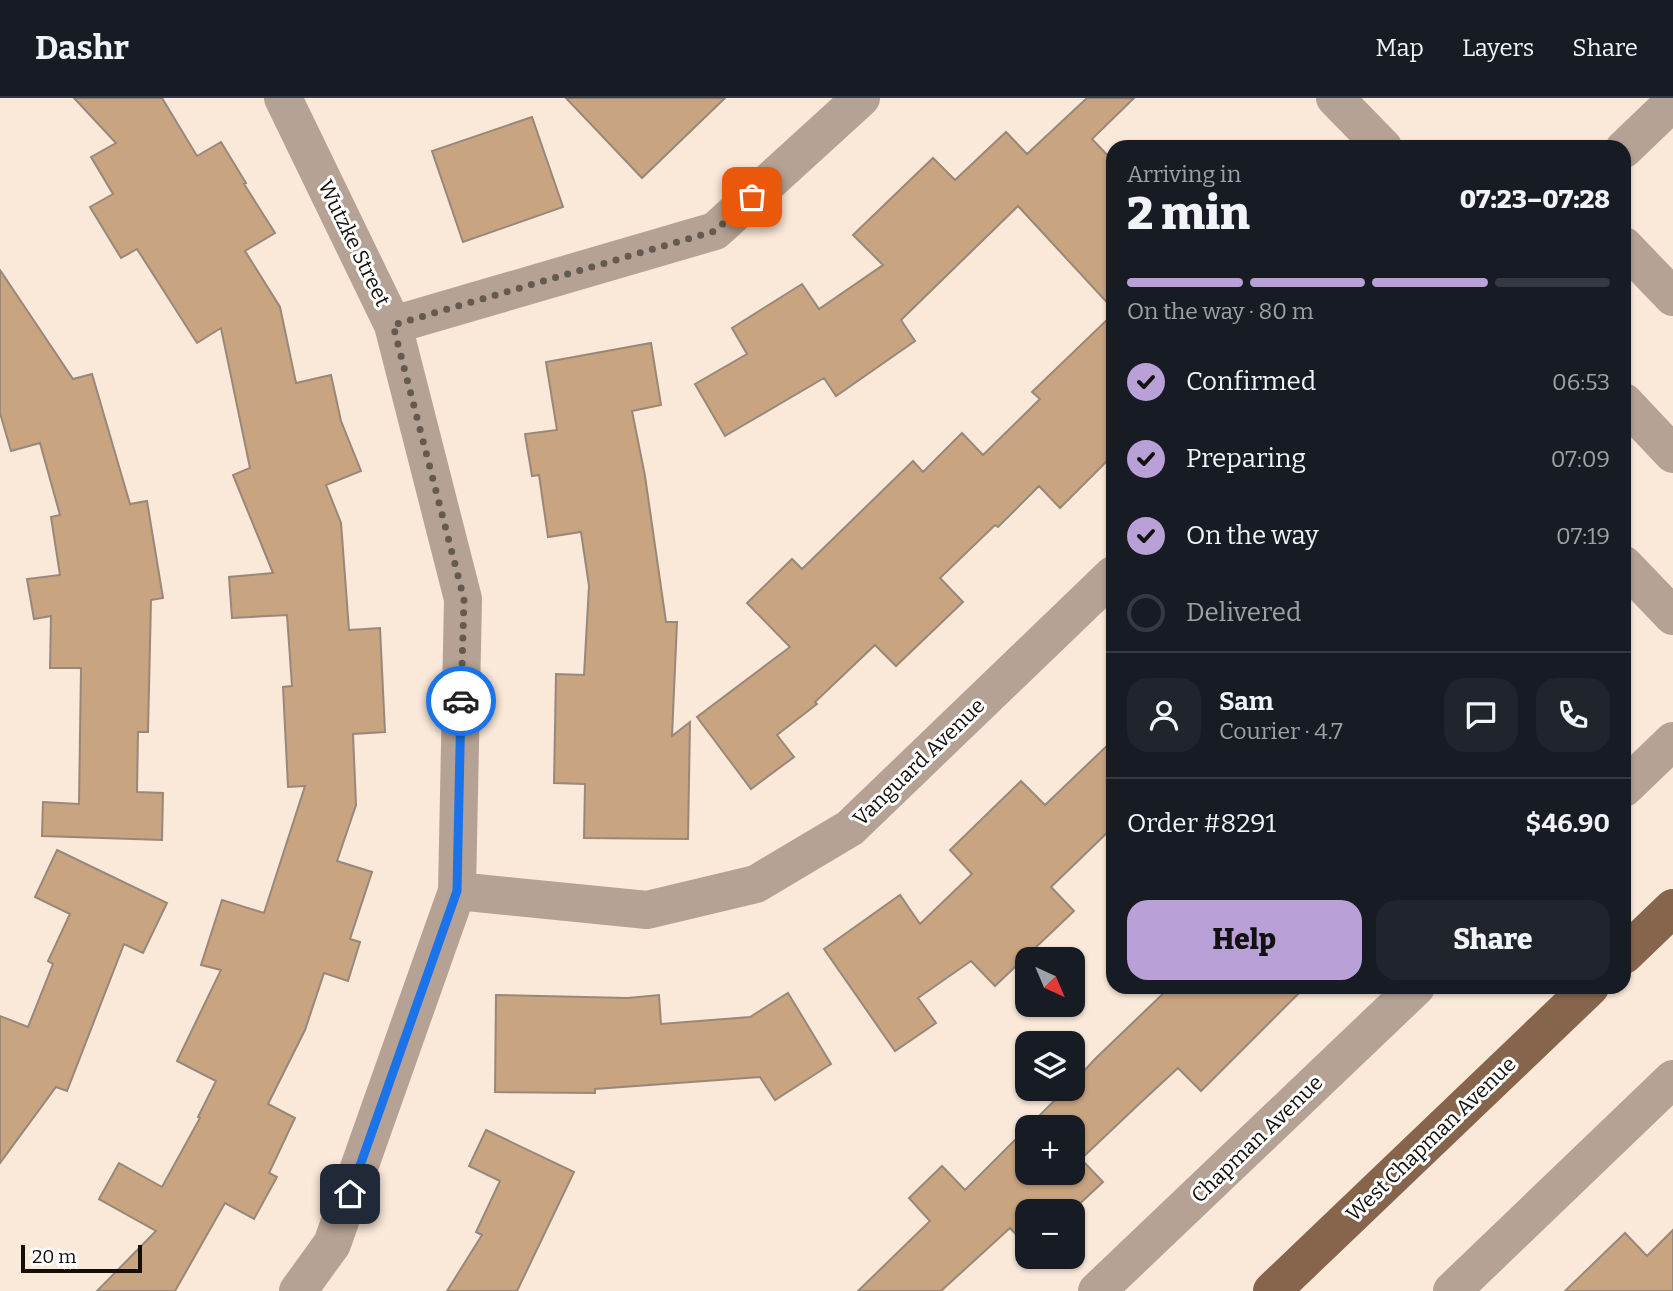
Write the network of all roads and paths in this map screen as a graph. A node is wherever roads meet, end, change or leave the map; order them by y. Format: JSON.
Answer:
{"nodes":[{"id":1,"x":283,"y":98,"type":"edge"},
{"id":2,"x":861,"y":98,"type":"edge"},
{"id":3,"x":1335,"y":98,"type":"edge"},
{"id":4,"x":1673,"y":102,"type":"edge"},
{"id":5,"x":1375,"y":140,"type":"edge"},
{"id":6,"x":1631,"y":142,"type":"edge"},
{"id":7,"x":1631,"y":253,"type":"edge"},
{"id":8,"x":1673,"y":297,"type":"edge"},
{"id":9,"x":393,"y":325,"type":"junction"},
{"id":10,"x":1631,"y":409,"type":"edge"},
{"id":11,"x":1673,"y":454,"type":"edge"},
{"id":12,"x":1631,"y":572,"type":"edge"},
{"id":13,"x":1106,"y":583,"type":"edge"},
{"id":14,"x":1673,"y":616,"type":"edge"},
{"id":15,"x":1673,"y":741,"type":"edge"},
{"id":16,"x":1631,"y":781,"type":"edge"},
{"id":17,"x":457,"y":891,"type":"junction"},
{"id":18,"x":1673,"y":908,"type":"edge"},
{"id":19,"x":1631,"y":948,"type":"edge"},
{"id":20,"x":1409,"y":994,"type":"edge"},
{"id":21,"x":1583,"y":994,"type":"edge"},
{"id":22,"x":1673,"y":1079,"type":"edge"},
{"id":23,"x":298,"y":1291,"type":"edge"},
{"id":24,"x":1097,"y":1291,"type":"edge"},
{"id":25,"x":1272,"y":1291,"type":"edge"},
{"id":26,"x":1452,"y":1291,"type":"edge"}],
"edges":[{"from":1,"to":9,"type":"street","name":"Wutzke Street"},
{"from":2,"to":9,"type":"street"},
{"from":3,"to":5,"type":"street"},
{"from":4,"to":6,"type":"street"},
{"from":7,"to":8,"type":"street"},
{"from":9,"to":17,"type":"street","name":"Wutzke Street"},
{"from":10,"to":11,"type":"street"},
{"from":12,"to":14,"type":"street"},
{"from":13,"to":17,"type":"street","name":"Vanguard Avenue"},
{"from":15,"to":16,"type":"street"},
{"from":17,"to":23,"type":"street"},
{"from":18,"to":19,"type":"main road"},
{"from":20,"to":24,"type":"street","name":"Chapman Avenue"},
{"from":21,"to":25,"type":"main road","name":"West Chapman Avenue"},
{"from":22,"to":26,"type":"street"}]}
